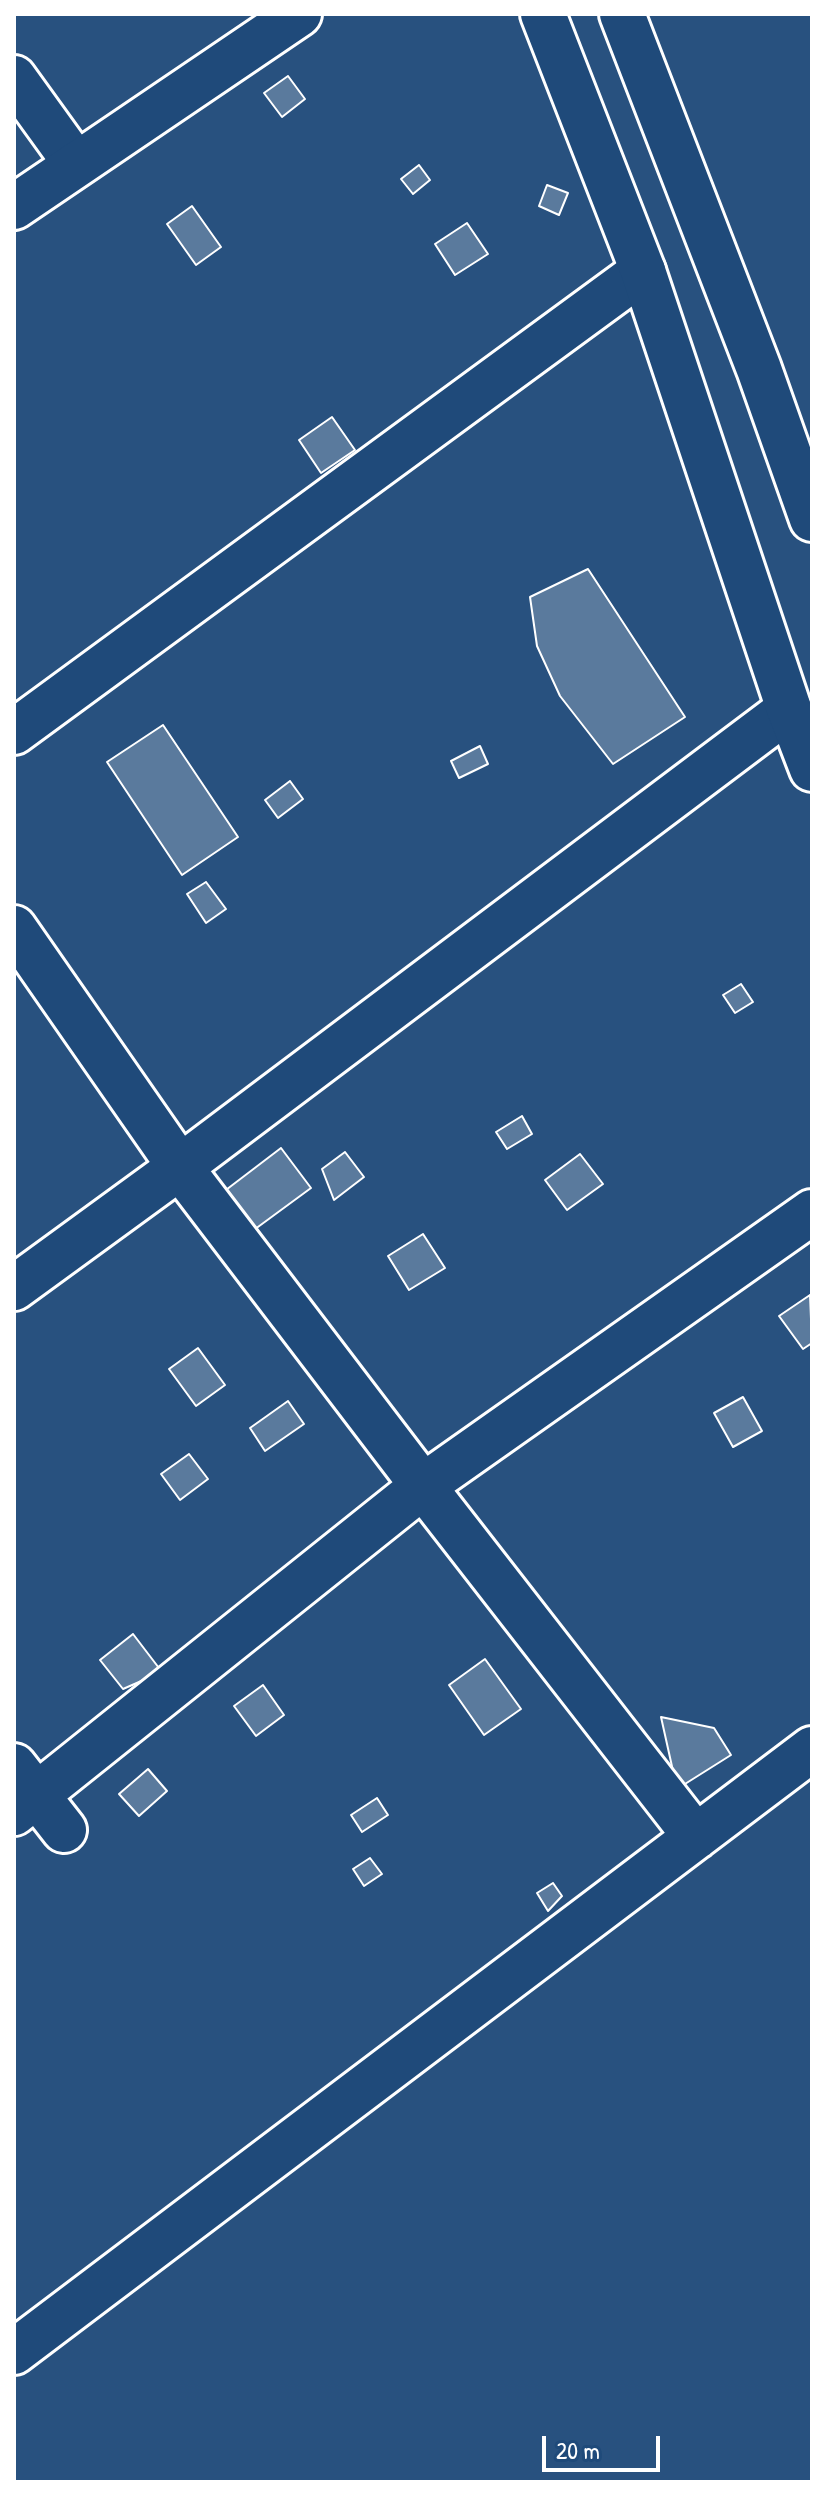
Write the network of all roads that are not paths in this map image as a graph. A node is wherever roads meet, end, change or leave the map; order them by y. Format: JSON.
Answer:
{"nodes":[{"id":1,"x":299,"y":14,"type":"edge"},
{"id":2,"x":543,"y":14,"type":"edge"},
{"id":3,"x":622,"y":14,"type":"edge"},
{"id":4,"x":14,"y":78,"type":"edge"},
{"id":5,"x":76,"y":164,"type":"junction"},
{"id":6,"x":14,"y":207,"type":"edge"},
{"id":7,"x":643,"y":271,"type":"junction"},
{"id":8,"x":812,"y":519,"type":"edge"},
{"id":9,"x":789,"y":709,"type":"junction"},
{"id":10,"x":14,"y":732,"type":"edge"},
{"id":11,"x":812,"y":769,"type":"edge"},
{"id":12,"x":14,"y":928,"type":"edge"},
{"id":13,"x":180,"y":1167,"type":"junction"},
{"id":14,"x":812,"y":1212,"type":"edge"},
{"id":15,"x":14,"y":1288,"type":"edge"},
{"id":16,"x":423,"y":1486,"type":"junction"},
{"id":17,"x":812,"y":1749,"type":"edge"},
{"id":18,"x":22,"y":1791,"type":"edge"},
{"id":19,"x":64,"y":1830,"type":"dead end"},
{"id":20,"x":696,"y":1837,"type":"junction"},
{"id":21,"x":14,"y":2352,"type":"edge"}],
"edges":[{"from":1,"to":5,"type":"main road"},
{"from":2,"to":7,"type":"main road"},
{"from":3,"to":8,"type":"main road"},
{"from":4,"to":5,"type":"main road"},
{"from":5,"to":6,"type":"main road"},
{"from":7,"to":9,"type":"main road"},
{"from":7,"to":10,"type":"main road"},
{"from":9,"to":11,"type":"main road"},
{"from":9,"to":13,"type":"main road"},
{"from":12,"to":13,"type":"main road"},
{"from":13,"to":15,"type":"main road"},
{"from":13,"to":16,"type":"main road"},
{"from":14,"to":16,"type":"main road"},
{"from":16,"to":18,"type":"main road"},
{"from":16,"to":20,"type":"main road"},
{"from":17,"to":20,"type":"main road"},
{"from":18,"to":19,"type":"main road"},
{"from":20,"to":21,"type":"main road"}]}
